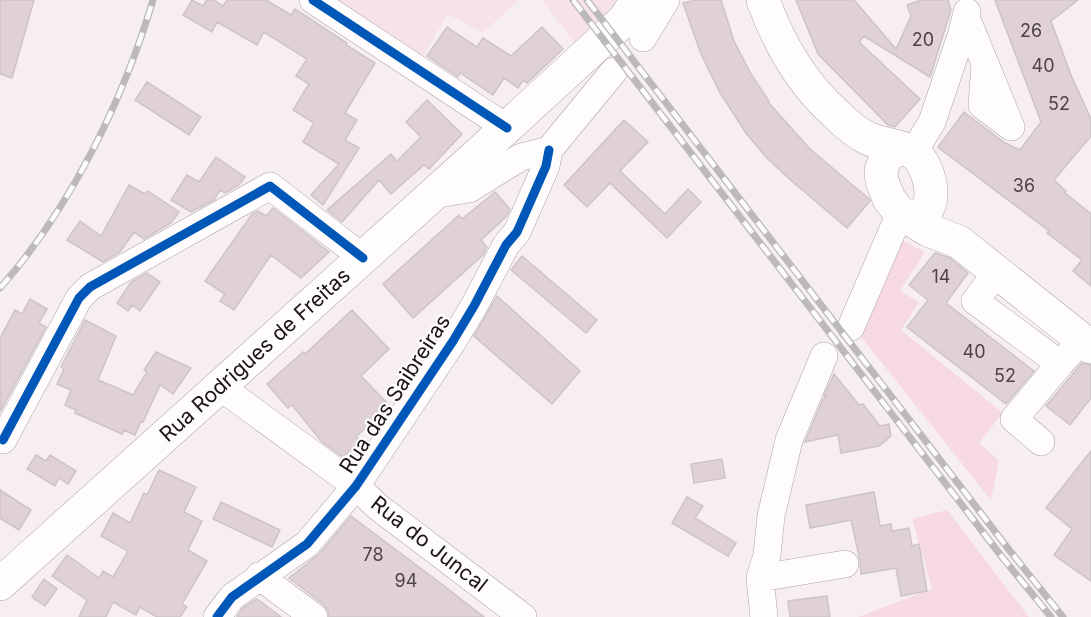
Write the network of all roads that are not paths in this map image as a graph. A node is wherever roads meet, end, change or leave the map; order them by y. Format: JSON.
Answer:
{"nodes":[{"id":1,"x":313,"y":0,"type":"edge"},
{"id":2,"x":637,"y":0,"type":"edge"},
{"id":3,"x":666,"y":0,"type":"edge"},
{"id":4,"x":748,"y":0,"type":"edge"},
{"id":5,"x":763,"y":0,"type":"edge"},
{"id":6,"x":967,"y":8,"type":"edge"},
{"id":7,"x":643,"y":38,"type":"dead end"},
{"id":8,"x":986,"y":64,"type":"dead end"},
{"id":9,"x":614,"y":71,"type":"dead end"},
{"id":10,"x":507,"y":128,"type":"junction"},
{"id":11,"x":549,"y":150,"type":"junction"},
{"id":12,"x":906,"y":151,"type":"junction"},
{"id":13,"x":882,"y":181,"type":"junction"},
{"id":14,"x":932,"y":194,"type":"junction"},
{"id":15,"x":432,"y":195,"type":"junction"},
{"id":16,"x":903,"y":215,"type":"junction"},
{"id":17,"x":363,"y":258,"type":"junction"},
{"id":18,"x":997,"y":272,"type":"junction"},
{"id":19,"x":851,"y":327,"type":"dead end"},
{"id":20,"x":1088,"y":338,"type":"edge"},
{"id":21,"x":824,"y":356,"type":"dead end"},
{"id":22,"x":1060,"y":364,"type":"junction"},
{"id":23,"x":219,"y":386,"type":"junction"},
{"id":24,"x":3,"y":440,"type":"dead end"},
{"id":25,"x":1041,"y":442,"type":"dead end"},
{"id":26,"x":356,"y":486,"type":"junction"},
{"id":27,"x":845,"y":564,"type":"dead end"},
{"id":28,"x":259,"y":576,"type":"junction"},
{"id":29,"x":760,"y":578,"type":"junction"},
{"id":30,"x":0,"y":584,"type":"edge"},
{"id":31,"x":217,"y":617,"type":"edge"},
{"id":32,"x":314,"y":617,"type":"edge"},
{"id":33,"x":523,"y":617,"type":"edge"},
{"id":34,"x":764,"y":617,"type":"edge"}],
"edges":[{"from":1,"to":10,"type":"street"},
{"from":2,"to":10,"type":"main road","name":"Rua Rodrigues de Freitas"},
{"from":3,"to":7,"type":"street"},
{"from":4,"to":13,"type":"main road"},
{"from":5,"to":12,"type":"main road"},
{"from":6,"to":8,"type":"street"},
{"from":6,"to":12,"type":"street"},
{"from":9,"to":11,"type":"street"},
{"from":10,"to":15,"type":"main road","name":"Rua Rodrigues de Freitas"},
{"from":11,"to":15,"type":"street"},
{"from":11,"to":26,"type":"street","name":"Rua das Saibreiras"},
{"from":12,"to":13,"type":"main road"},
{"from":12,"to":14,"type":"main road"},
{"from":13,"to":16,"type":"main road"},
{"from":14,"to":16,"type":"main road"},
{"from":14,"to":20,"type":"main road"},
{"from":15,"to":17,"type":"main road","name":"Rua Rodrigues de Freitas"},
{"from":16,"to":18,"type":"main road"},
{"from":16,"to":19,"type":"street"},
{"from":17,"to":23,"type":"main road","name":"Rua Rodrigues de Freitas"},
{"from":17,"to":24,"type":"street"},
{"from":18,"to":20,"type":"main road"},
{"from":18,"to":22,"type":"street"},
{"from":20,"to":22,"type":"street"},
{"from":21,"to":29,"type":"street"},
{"from":22,"to":25,"type":"street"},
{"from":23,"to":26,"type":"street","name":"Rua do Juncal"},
{"from":23,"to":30,"type":"main road","name":"Rua Rodrigues de Freitas"},
{"from":26,"to":28,"type":"street","name":"Rua das Saibreiras"},
{"from":26,"to":33,"type":"street","name":"Rua do Juncal"},
{"from":27,"to":29,"type":"street"},
{"from":28,"to":31,"type":"street","name":"Rua das Saibreiras"},
{"from":28,"to":32,"type":"street"},
{"from":29,"to":34,"type":"street"}]}
